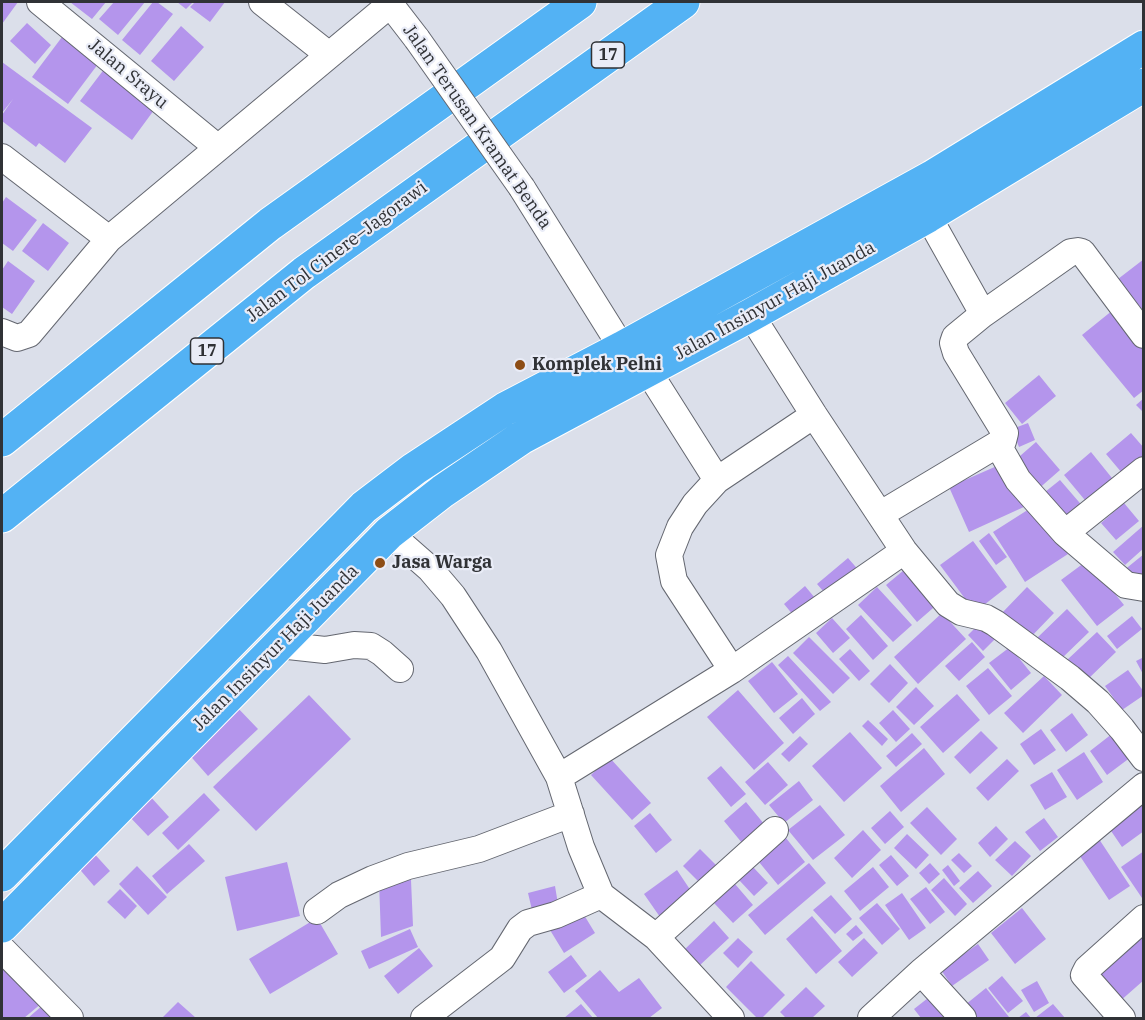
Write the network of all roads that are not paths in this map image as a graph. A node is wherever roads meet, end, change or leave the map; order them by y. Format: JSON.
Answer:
{"nodes":[{"id":1,"x":40,"y":2,"type":"edge"},
{"id":2,"x":262,"y":2,"type":"edge"},
{"id":3,"x":580,"y":2,"type":"edge"},
{"id":4,"x":683,"y":2,"type":"edge"},
{"id":5,"x":392,"y":3,"type":"edge"},
{"id":6,"x":1143,"y":47,"type":"edge"},
{"id":7,"x":329,"y":55,"type":"junction"},
{"id":8,"x":1143,"y":85,"type":"edge"},
{"id":9,"x":216,"y":147,"type":"junction"},
{"id":10,"x":2,"y":157,"type":"edge"},
{"id":11,"x":928,"y":216,"type":"junction"},
{"id":12,"x":109,"y":239,"type":"junction"},
{"id":13,"x":983,"y":314,"type":"junction"},
{"id":14,"x":751,"y":315,"type":"junction"},
{"id":15,"x":2,"y":332,"type":"edge"},
{"id":16,"x":1143,"y":335,"type":"edge"},
{"id":17,"x":622,"y":348,"type":"junction"},
{"id":18,"x":648,"y":370,"type":"junction"},
{"id":19,"x":814,"y":415,"type":"junction"},
{"id":20,"x":2,"y":440,"type":"edge"},
{"id":21,"x":998,"y":445,"type":"junction"},
{"id":22,"x":1143,"y":470,"type":"edge"},
{"id":23,"x":717,"y":480,"type":"junction"},
{"id":24,"x":881,"y":514,"type":"junction"},
{"id":25,"x":2,"y":516,"type":"edge"},
{"id":26,"x":389,"y":533,"type":"junction"},
{"id":27,"x":1065,"y":533,"type":"junction"},
{"id":28,"x":904,"y":551,"type":"junction"},
{"id":29,"x":1143,"y":588,"type":"edge"},
{"id":30,"x":279,"y":645,"type":"junction"},
{"id":31,"x":400,"y":669,"type":"dead end"},
{"id":32,"x":732,"y":670,"type":"junction"},
{"id":33,"x":1143,"y":758,"type":"edge"},
{"id":34,"x":559,"y":777,"type":"junction"},
{"id":35,"x":1143,"y":786,"type":"edge"},
{"id":36,"x":571,"y":814,"type":"junction"},
{"id":37,"x":775,"y":830,"type":"dead end"},
{"id":38,"x":2,"y":875,"type":"edge"},
{"id":39,"x":601,"y":895,"type":"junction"},
{"id":40,"x":317,"y":911,"type":"dead end"},
{"id":41,"x":1143,"y":918,"type":"edge"},
{"id":42,"x":2,"y":926,"type":"edge"},
{"id":43,"x":656,"y":937,"type":"junction"},
{"id":44,"x":2,"y":949,"type":"edge"},
{"id":45,"x":921,"y":972,"type":"junction"},
{"id":46,"x":70,"y":1018,"type":"edge"},
{"id":47,"x":424,"y":1018,"type":"edge"},
{"id":48,"x":731,"y":1018,"type":"edge"},
{"id":49,"x":871,"y":1018,"type":"edge"},
{"id":50,"x":963,"y":1018,"type":"edge"},
{"id":51,"x":1122,"y":1018,"type":"edge"}],
"edges":[{"from":1,"to":9,"type":"street","name":"Jalan Srayu"},
{"from":2,"to":7,"type":"street"},
{"from":3,"to":20,"type":"highway"},
{"from":4,"to":25,"type":"highway","name":"Jalan Tol Cinere–Jagorawi","number":"17"},
{"from":5,"to":7,"type":"street","name":"Jalan Terusan Kramat Benda"},
{"from":5,"to":17,"type":"street","name":"Jalan Terusan Kramat Benda","bridge":true},
{"from":6,"to":17,"type":"highway","name":"Jalan Insinyur Haji Juanda"},
{"from":7,"to":9,"type":"street","name":"Jalan Terusan Kramat Benda"},
{"from":8,"to":11,"type":"highway","name":"Jalan Insinyur Haji Juanda"},
{"from":9,"to":12,"type":"street","name":"Jalan Terusan Kramat Benda"},
{"from":10,"to":12,"type":"street"},
{"from":11,"to":13,"type":"street"},
{"from":11,"to":14,"type":"highway","name":"Jalan Insinyur Haji Juanda"},
{"from":12,"to":15,"type":"street","name":"Jalan Terusan Kramat Benda"},
{"from":13,"to":16,"type":"street"},
{"from":13,"to":21,"type":"street"},
{"from":14,"to":18,"type":"highway","name":"Jalan Insinyur Haji Juanda"},
{"from":14,"to":19,"type":"street"},
{"from":17,"to":38,"type":"highway","name":"Jalan Insinyur Haji Juanda"},
{"from":18,"to":23,"type":"street"},
{"from":18,"to":26,"type":"highway","name":"Jalan Insinyur Haji Juanda"},
{"from":19,"to":23,"type":"street"},
{"from":19,"to":24,"type":"street"},
{"from":21,"to":24,"type":"street"},
{"from":21,"to":27,"type":"street"},
{"from":22,"to":27,"type":"street"},
{"from":23,"to":32,"type":"street"},
{"from":24,"to":28,"type":"street"},
{"from":26,"to":30,"type":"highway","name":"Jalan Insinyur Haji Juanda"},
{"from":26,"to":34,"type":"street"},
{"from":27,"to":29,"type":"street"},
{"from":28,"to":32,"type":"street"},
{"from":28,"to":33,"type":"street"},
{"from":30,"to":31,"type":"street"},
{"from":30,"to":42,"type":"highway","name":"Jalan Insinyur Haji Juanda"},
{"from":32,"to":34,"type":"street"},
{"from":34,"to":36,"type":"street"},
{"from":35,"to":45,"type":"street"},
{"from":36,"to":39,"type":"street"},
{"from":36,"to":40,"type":"street"},
{"from":37,"to":43,"type":"street"},
{"from":39,"to":43,"type":"street"},
{"from":39,"to":47,"type":"street"},
{"from":41,"to":51,"type":"street"},
{"from":43,"to":48,"type":"street"},
{"from":44,"to":46,"type":"street"},
{"from":45,"to":49,"type":"street"},
{"from":45,"to":50,"type":"street"}]}
